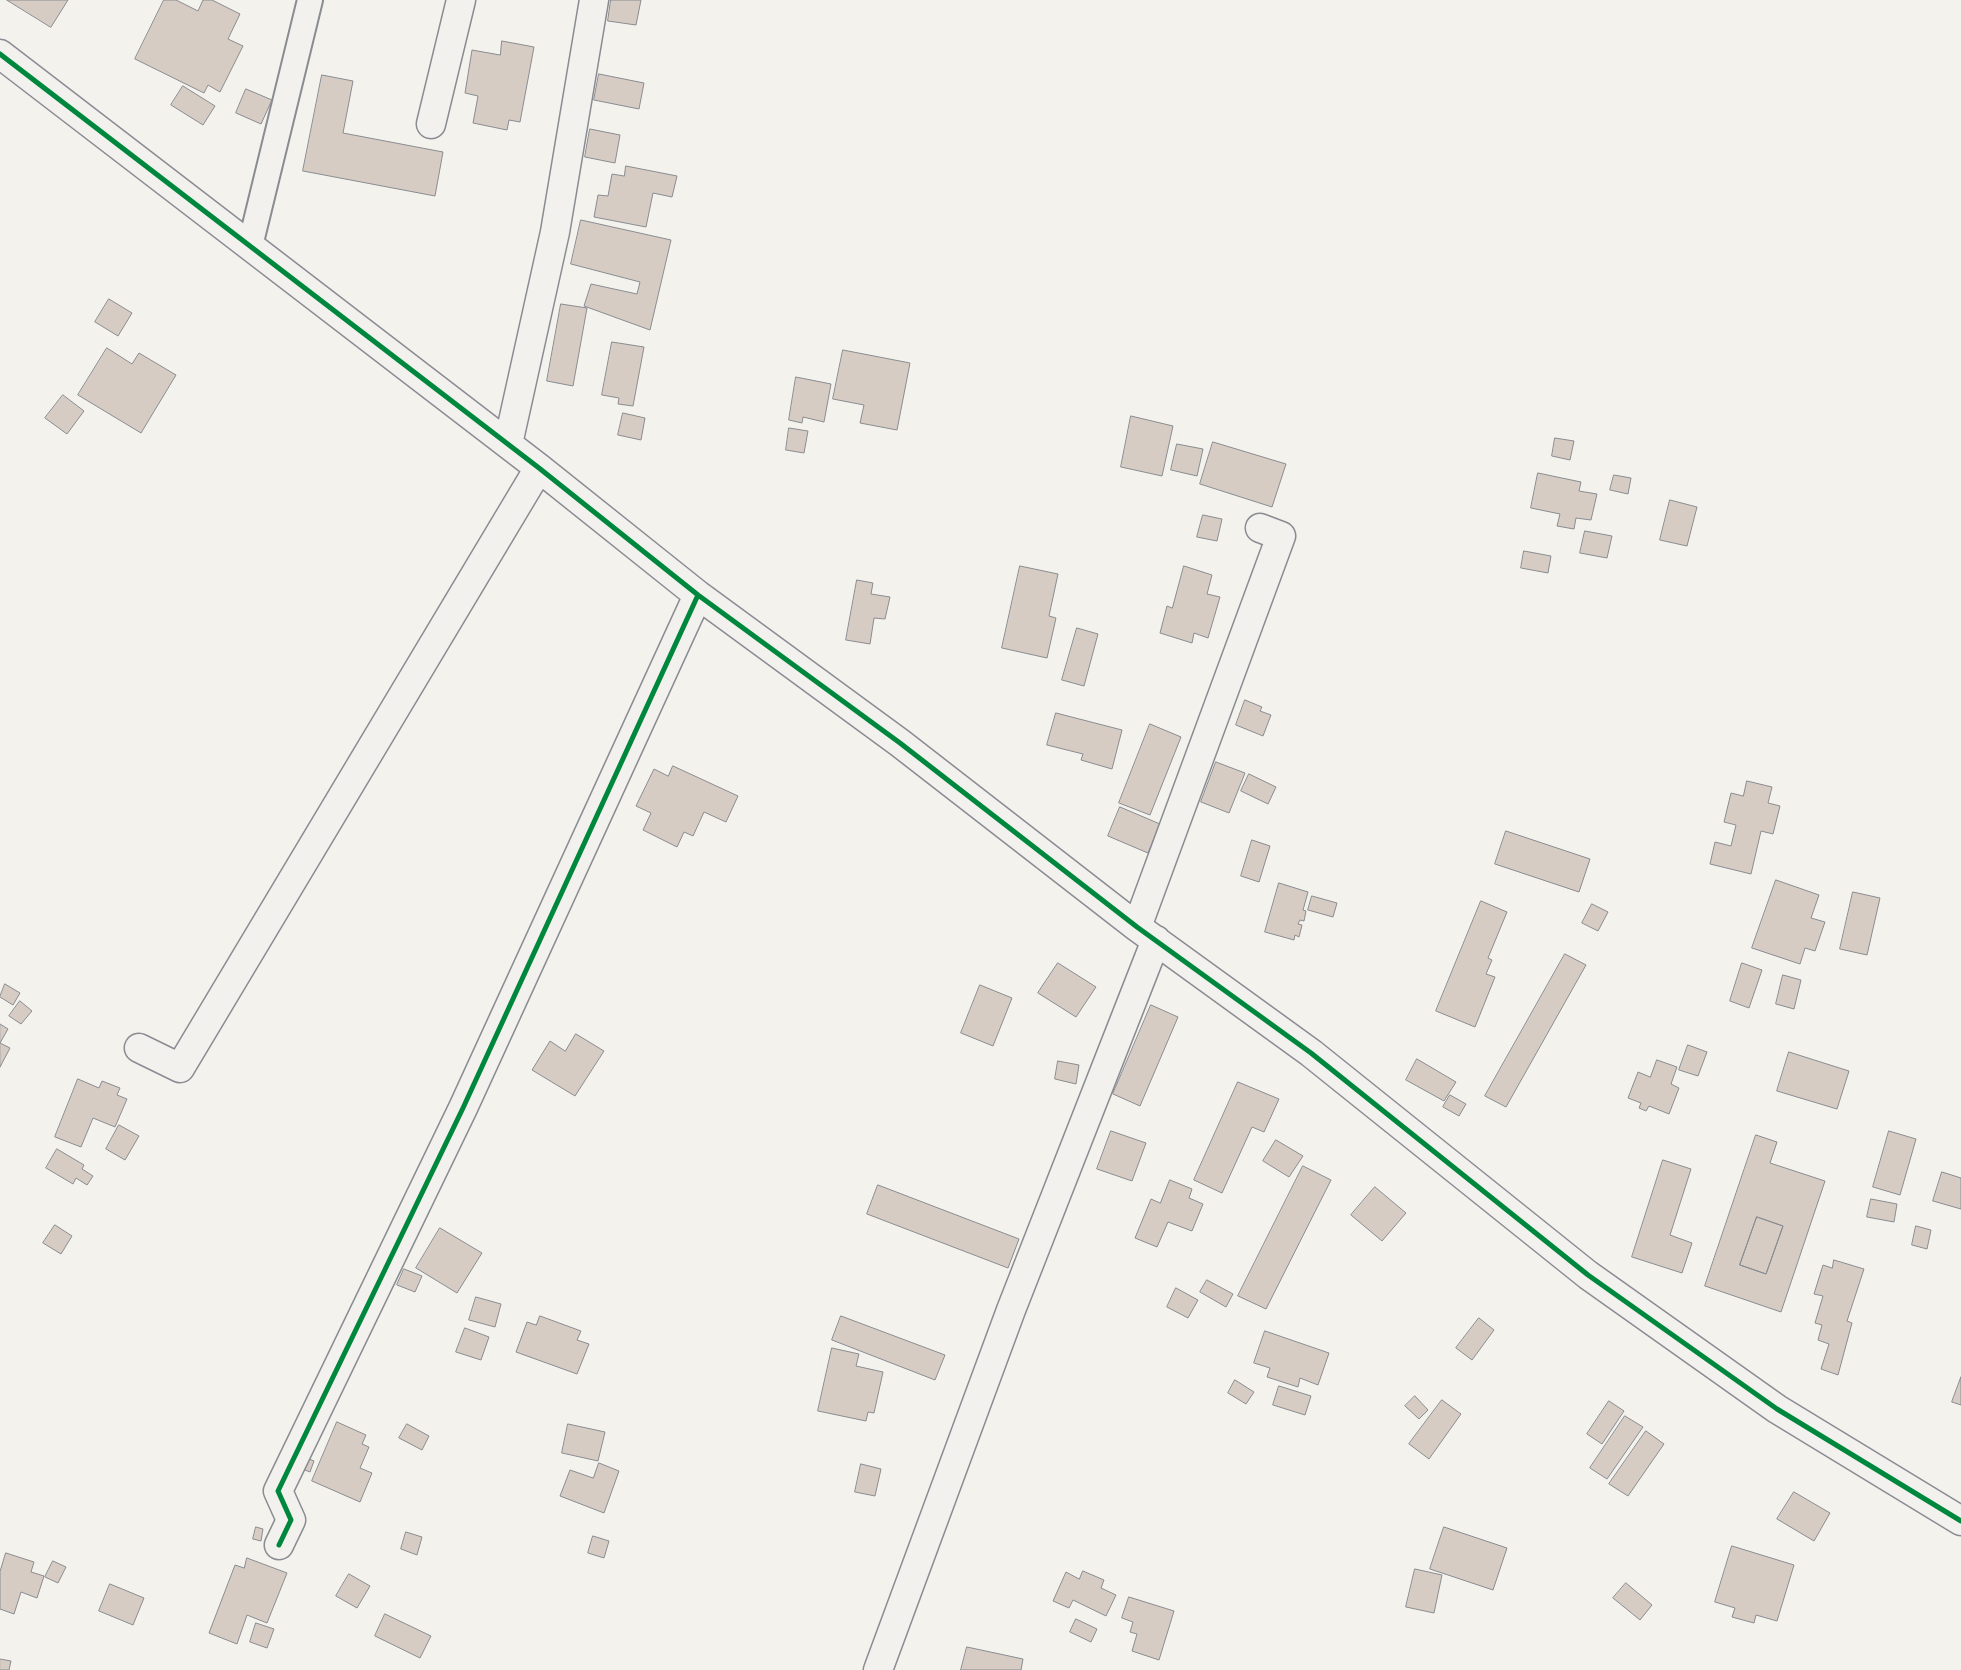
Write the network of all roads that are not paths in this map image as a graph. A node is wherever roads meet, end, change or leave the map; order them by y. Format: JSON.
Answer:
{"nodes":[{"id":1,"x":310,"y":0,"type":"edge"},
{"id":2,"x":461,"y":0,"type":"edge"},
{"id":3,"x":594,"y":0,"type":"edge"},
{"id":4,"x":0,"y":54,"type":"edge"},
{"id":5,"x":431,"y":124,"type":"dead end"},
{"id":6,"x":250,"y":246,"type":"junction"},
{"id":7,"x":508,"y":444,"type":"junction"},
{"id":8,"x":539,"y":468,"type":"junction"},
{"id":9,"x":1260,"y":528,"type":"dead end"},
{"id":10,"x":698,"y":595,"type":"junction"},
{"id":11,"x":1147,"y":934,"type":"junction"},
{"id":12,"x":138,"y":1048,"type":"dead end"},
{"id":13,"x":1961,"y":1521,"type":"edge"},
{"id":14,"x":279,"y":1545,"type":"dead end"},
{"id":15,"x":878,"y":1670,"type":"edge"}],
"edges":[{"from":1,"to":6,"type":"lane"},
{"from":2,"to":5,"type":"street"},
{"from":3,"to":7,"type":"street"},
{"from":4,"to":6,"type":"street"},
{"from":6,"to":7,"type":"street"},
{"from":7,"to":8,"type":"street"},
{"from":8,"to":10,"type":"street"},
{"from":8,"to":12,"type":"street"},
{"from":9,"to":11,"type":"street"},
{"from":10,"to":11,"type":"street"},
{"from":10,"to":14,"type":"street"},
{"from":11,"to":13,"type":"street"},
{"from":11,"to":15,"type":"street"}]}
